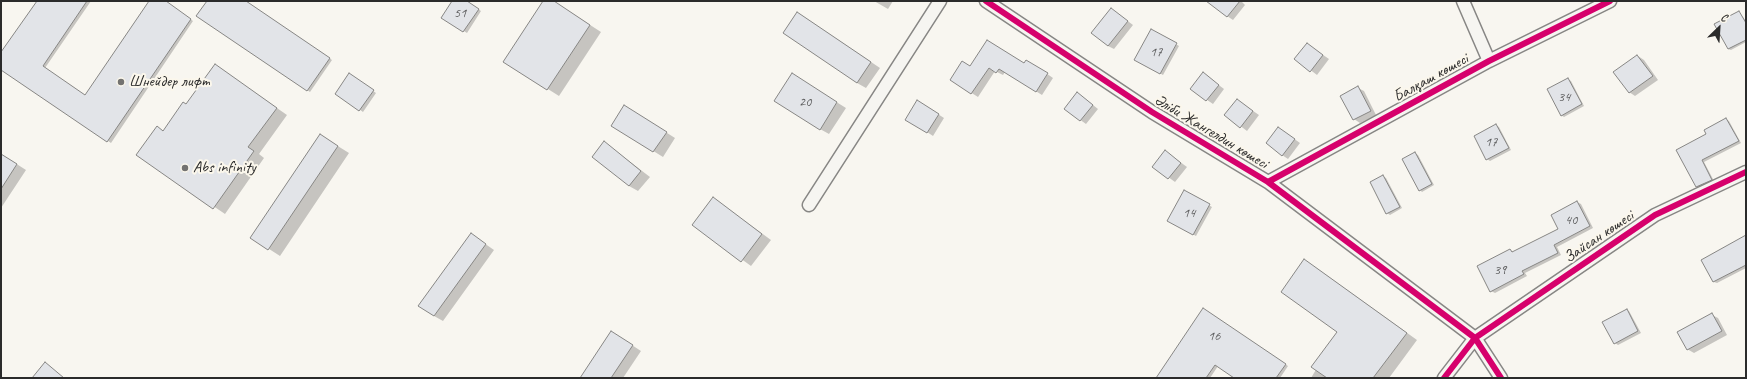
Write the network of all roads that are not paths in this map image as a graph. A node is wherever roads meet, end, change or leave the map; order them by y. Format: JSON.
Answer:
{"nodes":[{"id":1,"x":940,"y":1,"type":"edge"},
{"id":2,"x":986,"y":1,"type":"edge"},
{"id":3,"x":1463,"y":1,"type":"edge"},
{"id":4,"x":1610,"y":1,"type":"edge"},
{"id":5,"x":1489,"y":61,"type":"junction"},
{"id":6,"x":1746,"y":172,"type":"edge"},
{"id":7,"x":1268,"y":182,"type":"junction"},
{"id":8,"x":809,"y":205,"type":"dead end"},
{"id":9,"x":1475,"y":338,"type":"junction"},
{"id":10,"x":1444,"y":378,"type":"edge"},
{"id":11,"x":1501,"y":378,"type":"edge"}],
"edges":[{"from":1,"to":8,"type":"street"},
{"from":2,"to":7,"type":"street","name":"Әліби Жангелдин көшесі"},
{"from":3,"to":5,"type":"street"},
{"from":4,"to":5,"type":"street","name":"Балқаш көшесі"},
{"from":5,"to":7,"type":"street","name":"Балқаш көшесі"},
{"from":6,"to":9,"type":"street","name":"Зайсан көшесі"},
{"from":7,"to":9,"type":"street","name":"Әліби Жангелдин көшесі"},
{"from":9,"to":10,"type":"street","name":"Зайсан көшесі"},
{"from":9,"to":11,"type":"street","name":"Әліби Жангелдин көшесі"}]}
